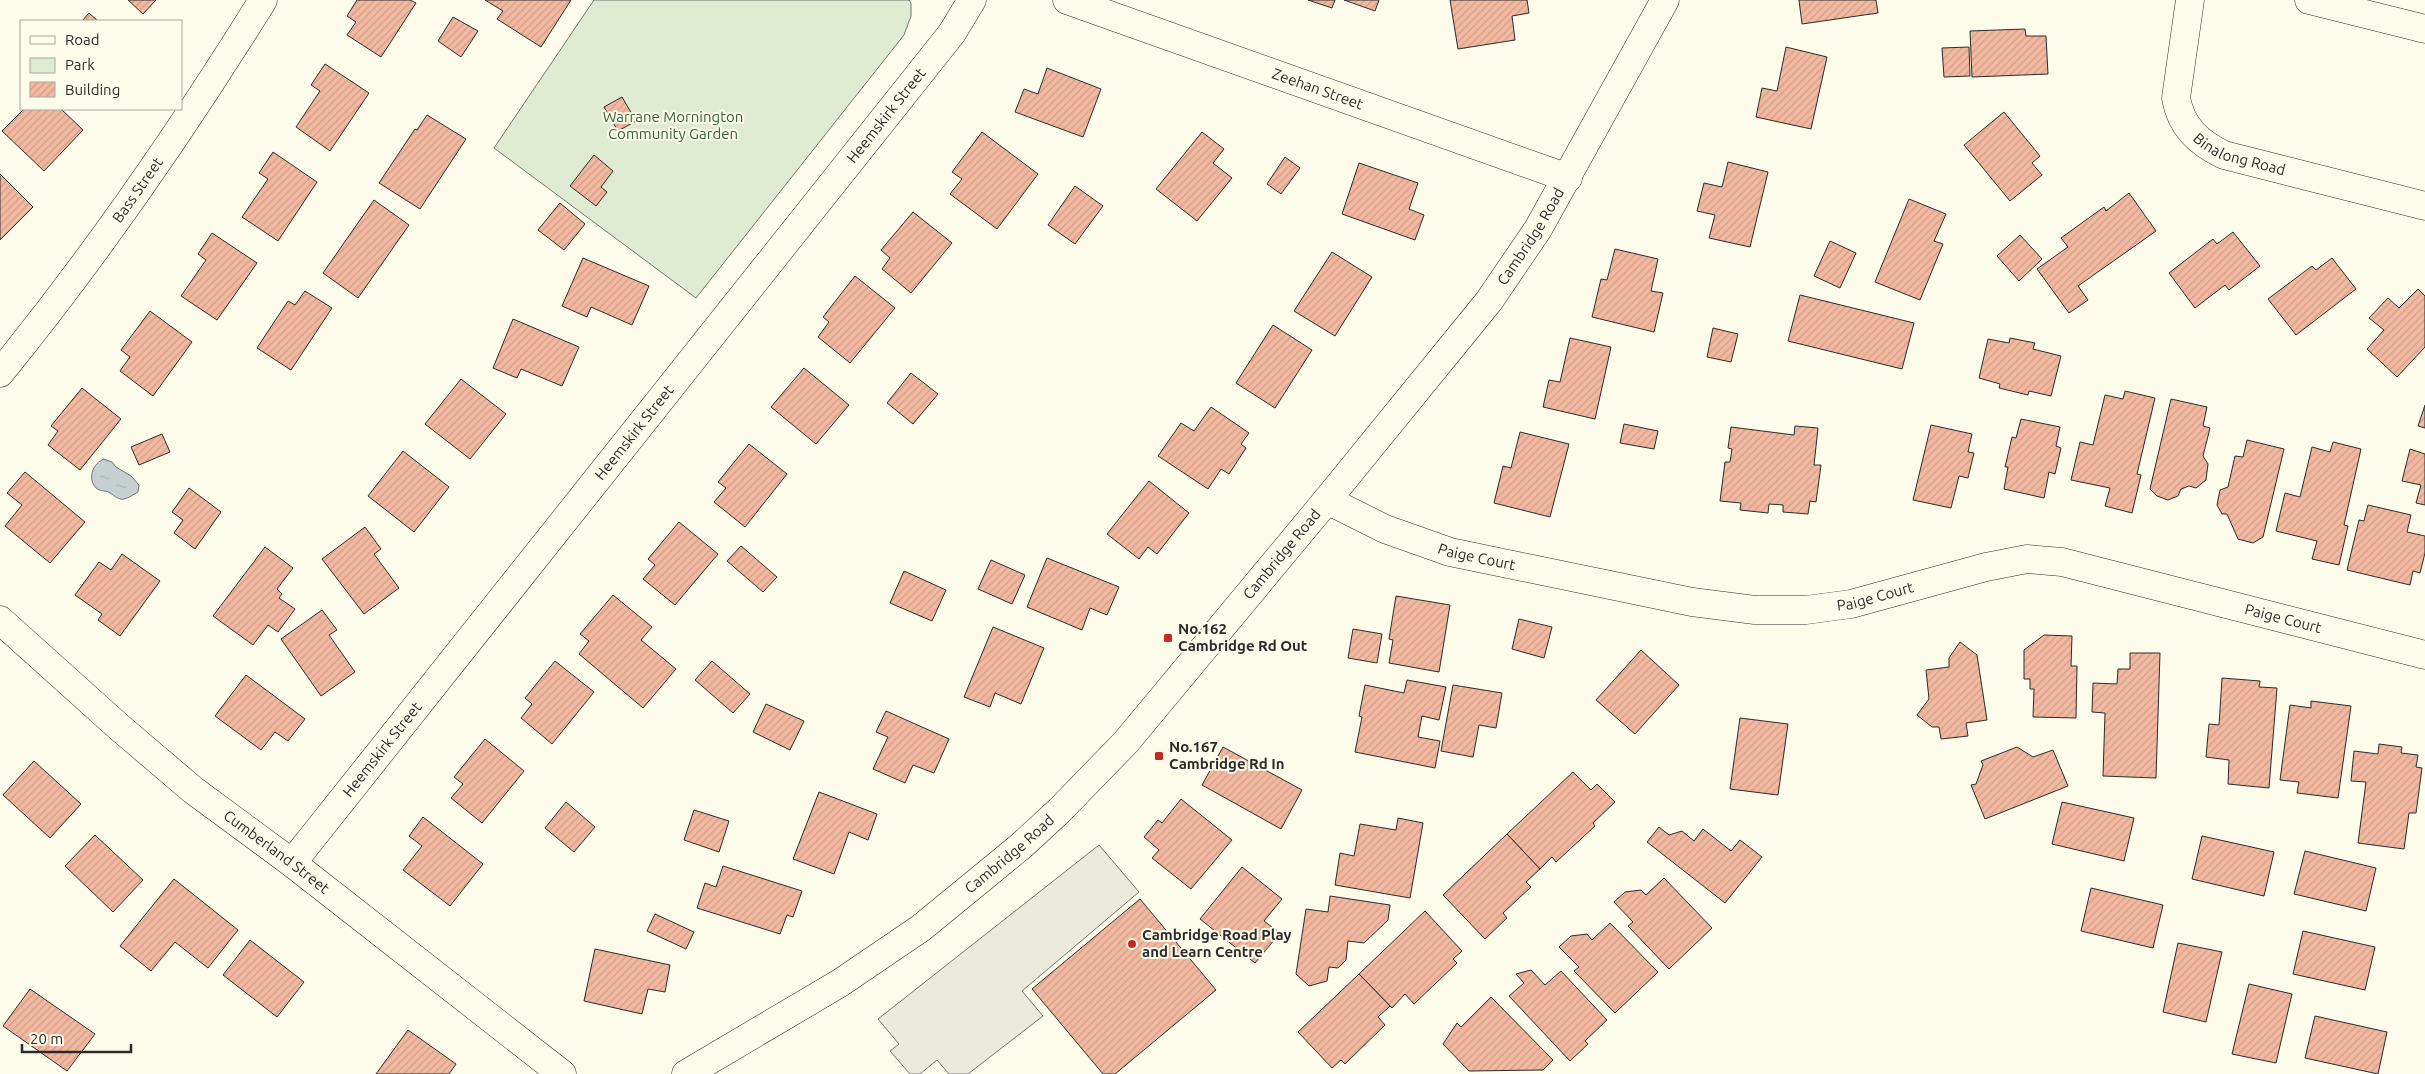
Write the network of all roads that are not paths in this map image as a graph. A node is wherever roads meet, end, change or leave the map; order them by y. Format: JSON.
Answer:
{"nodes":[{"id":1,"x":263,"y":0,"type":"edge"},
{"id":2,"x":972,"y":0,"type":"edge"},
{"id":3,"x":1067,"y":0,"type":"edge"},
{"id":4,"x":1664,"y":0,"type":"edge"},
{"id":5,"x":2190,"y":0,"type":"edge"},
{"id":6,"x":2309,"y":0,"type":"edge"},
{"id":7,"x":2425,"y":29,"type":"edge"},
{"id":8,"x":1568,"y":178,"type":"junction"},
{"id":9,"x":2425,"y":206,"type":"edge"},
{"id":10,"x":0,"y":373,"type":"edge"},
{"id":11,"x":1327,"y":500,"type":"junction"},
{"id":12,"x":0,"y":620,"type":"edge"},
{"id":13,"x":2425,"y":655,"type":"edge"},
{"id":14,"x":292,"y":863,"type":"junction"},
{"id":15,"x":562,"y":1074,"type":"edge"},
{"id":16,"x":686,"y":1074,"type":"edge"}],
"edges":[{"from":1,"to":10,"type":"street","name":"Bass Street"},
{"from":2,"to":14,"type":"street","name":"Heemskirk Street"},
{"from":3,"to":8,"type":"street","name":"Zeehan Street"},
{"from":4,"to":8,"type":"street","name":"Cambridge Road"},
{"from":5,"to":9,"type":"street","name":"Binalong Road"},
{"from":6,"to":7,"type":"street"},
{"from":8,"to":11,"type":"street","name":"Cambridge Road"},
{"from":11,"to":13,"type":"street","name":"Paige Court"},
{"from":11,"to":16,"type":"street","name":"Cambridge Road"},
{"from":12,"to":14,"type":"street","name":"Cumberland Street"},
{"from":14,"to":15,"type":"street","name":"Cumberland Street"}]}
